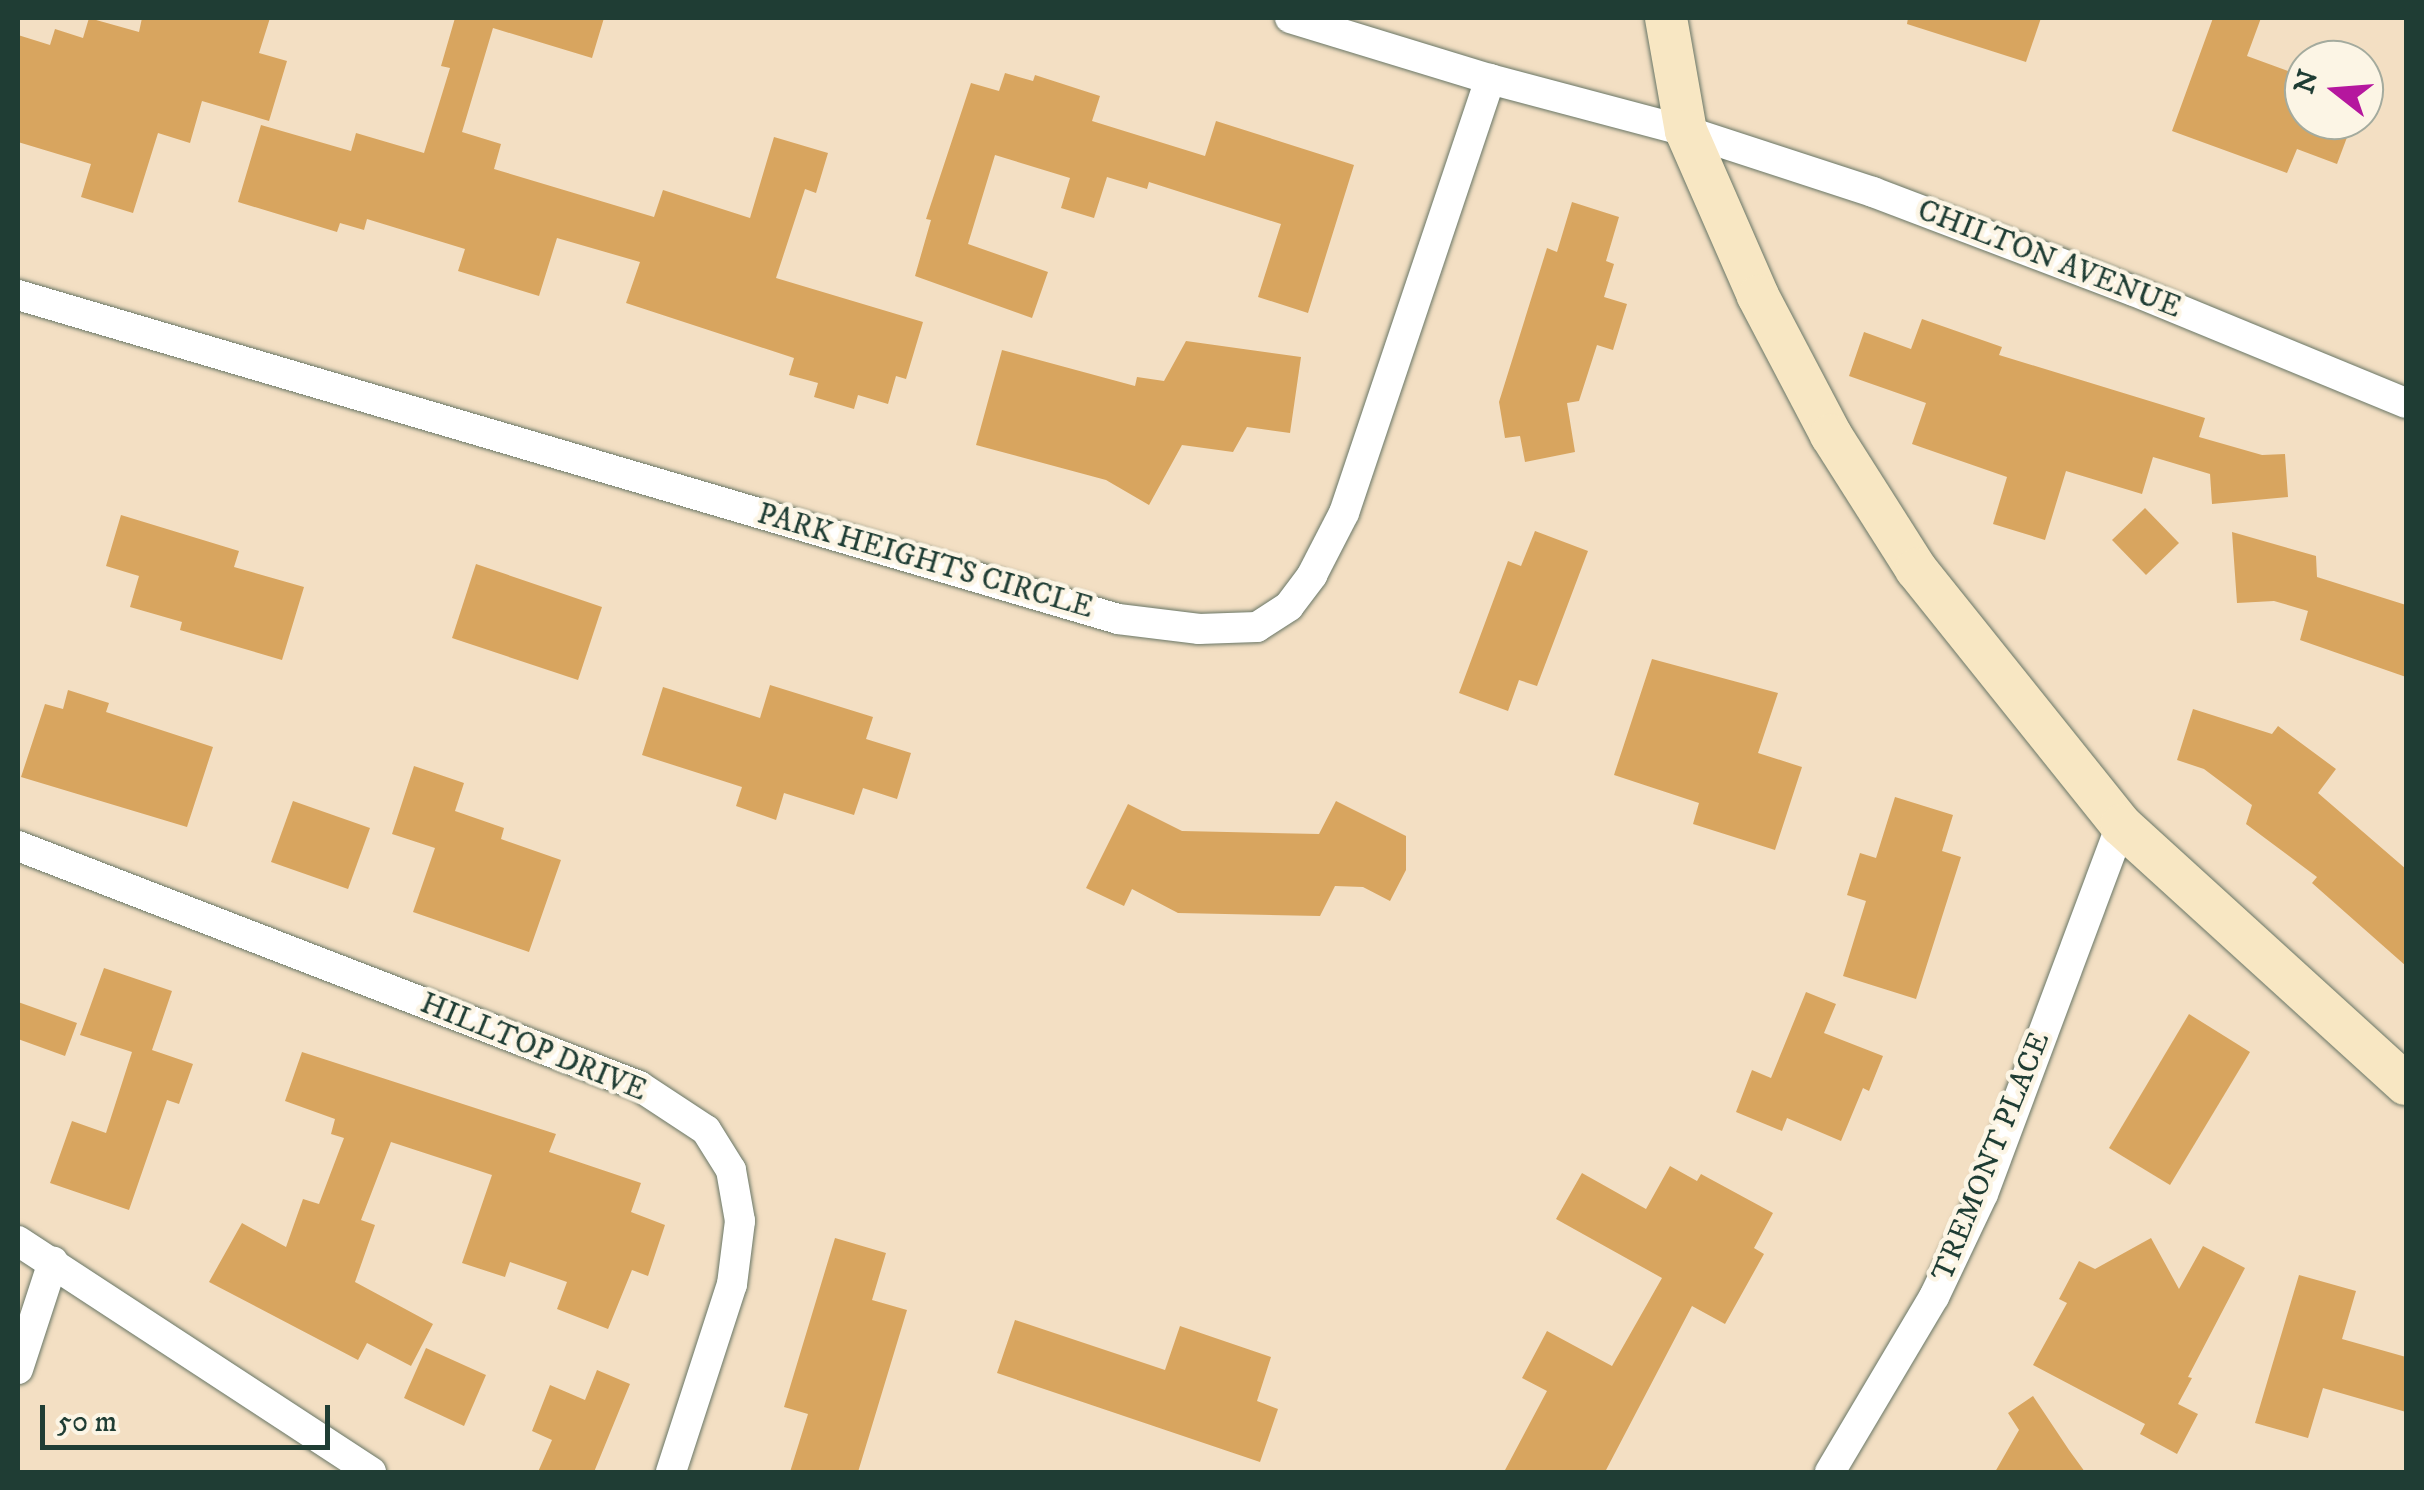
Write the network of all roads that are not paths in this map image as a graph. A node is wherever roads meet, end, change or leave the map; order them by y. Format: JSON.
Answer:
{"nodes":[{"id":1,"x":1290,"y":18,"type":"edge"},
{"id":2,"x":1666,"y":18,"type":"edge"},
{"id":3,"x":1490,"y":80,"type":"junction"},
{"id":4,"x":1686,"y":131,"type":"junction"},
{"id":5,"x":18,"y":295,"type":"edge"},
{"id":6,"x":2406,"y":403,"type":"edge"},
{"id":7,"x":2122,"y":826,"type":"junction"},
{"id":8,"x":18,"y":846,"type":"edge"},
{"id":9,"x":2406,"y":1084,"type":"edge"},
{"id":10,"x":18,"y":1240,"type":"edge"},
{"id":11,"x":52,"y":1262,"type":"junction"},
{"id":12,"x":18,"y":1369,"type":"edge"},
{"id":13,"x":371,"y":1472,"type":"edge"},
{"id":14,"x":671,"y":1472,"type":"edge"},
{"id":15,"x":1830,"y":1472,"type":"edge"}],
"edges":[{"from":1,"to":3,"type":"street","name":"CHILTON AVENUE"},
{"from":2,"to":4,"type":"main road"},
{"from":3,"to":4,"type":"street","name":"CHILTON AVENUE"},
{"from":3,"to":5,"type":"street","name":"PARK HEIGHTS CIRCLE"},
{"from":4,"to":6,"type":"street","name":"CHILTON AVENUE"},
{"from":4,"to":7,"type":"main road"},
{"from":7,"to":9,"type":"main road"},
{"from":7,"to":15,"type":"street","name":"TREMONT PLACE"},
{"from":8,"to":14,"type":"street","name":"HILLTOP DRIVE"},
{"from":10,"to":11,"type":"street"},
{"from":11,"to":12,"type":"street"},
{"from":11,"to":13,"type":"street"}]}
